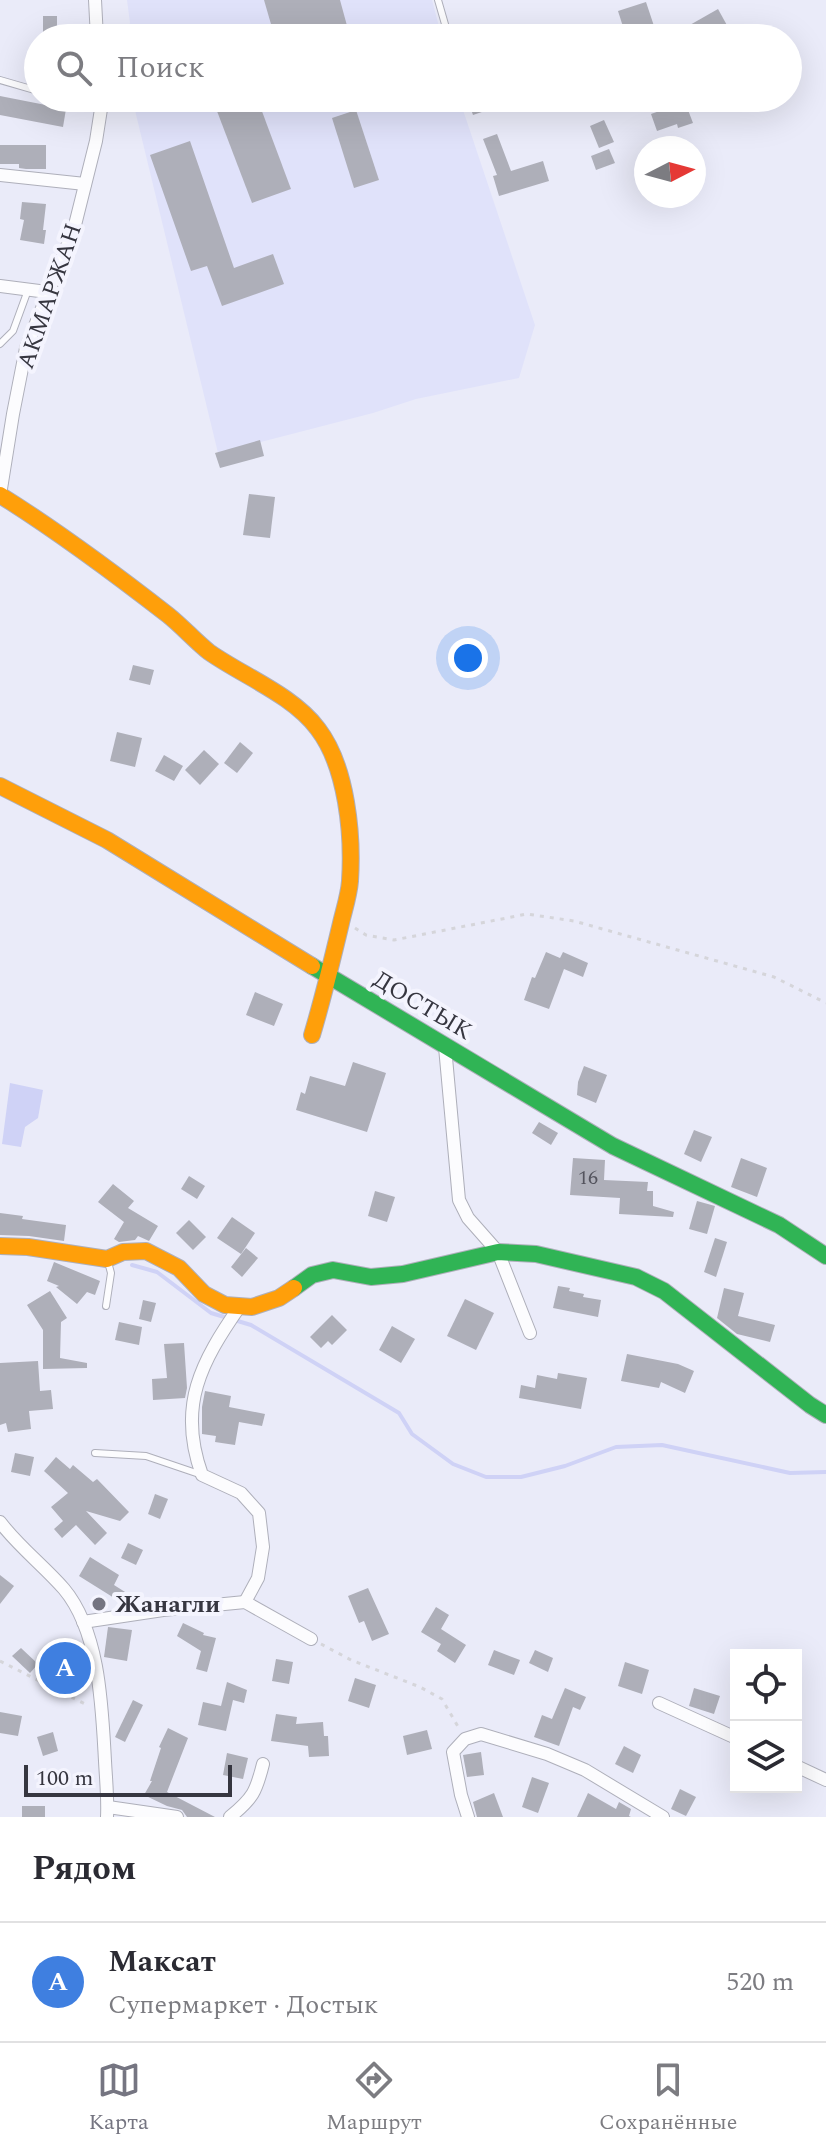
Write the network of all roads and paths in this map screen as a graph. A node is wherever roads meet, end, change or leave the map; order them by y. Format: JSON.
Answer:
{"nodes":[{"id":1,"x":95,"y":0,"type":"edge"},
{"id":2,"x":438,"y":0,"type":"edge"},
{"id":3,"x":96,"y":24,"type":"edge"},
{"id":4,"x":445,"y":24,"type":"edge"},
{"id":5,"x":0,"y":80,"type":"edge"},
{"id":6,"x":24,"y":87,"type":"edge"},
{"id":7,"x":99,"y":112,"type":"edge"},
{"id":8,"x":0,"y":175,"type":"edge"},
{"id":9,"x":85,"y":184,"type":"junction"},
{"id":10,"x":0,"y":286,"type":"edge"},
{"id":11,"x":28,"y":290,"type":"junction"},
{"id":12,"x":47,"y":292,"type":"junction"},
{"id":13,"x":0,"y":344,"type":"edge"},
{"id":14,"x":1,"y":486,"type":"edge"},
{"id":15,"x":0,"y":786,"type":"edge"},
{"id":16,"x":342,"y":919,"type":"junction"},
{"id":17,"x":329,"y":976,"type":"junction"},
{"id":18,"x":826,"y":1003,"type":"edge"},
{"id":19,"x":312,"y":1035,"type":"dead end"},
{"id":20,"x":445,"y":1047,"type":"junction"},
{"id":21,"x":0,"y":1246,"type":"edge"},
{"id":22,"x":498,"y":1252,"type":"junction"},
{"id":23,"x":826,"y":1256,"type":"edge"},
{"id":24,"x":107,"y":1259,"type":"junction"},
{"id":25,"x":106,"y":1306,"type":"dead end"},
{"id":26,"x":240,"y":1306,"type":"junction"},
{"id":27,"x":530,"y":1333,"type":"dead end"},
{"id":28,"x":826,"y":1415,"type":"edge"},
{"id":29,"x":95,"y":1453,"type":"dead end"},
{"id":30,"x":202,"y":1475,"type":"junction"},
{"id":31,"x":0,"y":1522,"type":"edge"},
{"id":32,"x":245,"y":1602,"type":"junction"},
{"id":33,"x":83,"y":1622,"type":"junction"},
{"id":34,"x":311,"y":1639,"type":"joint"},
{"id":35,"x":0,"y":1661,"type":"edge"},
{"id":36,"x":659,"y":1703,"type":"dead end"},
{"id":37,"x":100,"y":1712,"type":"junction"},
{"id":38,"x":730,"y":1735,"type":"edge"},
{"id":39,"x":465,"y":1739,"type":"junction"},
{"id":40,"x":263,"y":1764,"type":"dead end"},
{"id":41,"x":802,"y":1769,"type":"edge"},
{"id":42,"x":826,"y":1780,"type":"edge"},
{"id":43,"x":108,"y":1812,"type":"edge"},
{"id":44,"x":177,"y":1817,"type":"edge"},
{"id":45,"x":230,"y":1817,"type":"edge"},
{"id":46,"x":468,"y":1817,"type":"edge"},
{"id":47,"x":663,"y":1817,"type":"edge"}],
"edges":[{"from":1,"to":3,"type":"street"},
{"from":2,"to":4,"type":"lane"},
{"from":5,"to":6,"type":"lane"},
{"from":7,"to":9,"type":"street","name":"АКМАРЖАН"},
{"from":8,"to":9,"type":"street"},
{"from":9,"to":12,"type":"street","name":"АКМАРЖАН"},
{"from":10,"to":11,"type":"street"},
{"from":11,"to":12,"type":"street"},
{"from":11,"to":13,"type":"lane"},
{"from":12,"to":14,"type":"street","name":"АКМАРЖАН"},
{"from":14,"to":16,"type":"street"},
{"from":15,"to":17,"type":"street","name":"ДОСТЫК"},
{"from":16,"to":17,"type":"street"},
{"from":16,"to":18,"type":"path"},
{"from":17,"to":19,"type":"street"},
{"from":17,"to":20,"type":"street","name":"ДОСТЫК"},
{"from":20,"to":22,"type":"street"},
{"from":20,"to":23,"type":"street","name":"ДОСТЫК"},
{"from":21,"to":24,"type":"street"},
{"from":22,"to":26,"type":"street"},
{"from":22,"to":27,"type":"street"},
{"from":22,"to":28,"type":"street"},
{"from":24,"to":25,"type":"lane"},
{"from":24,"to":26,"type":"street"},
{"from":26,"to":30,"type":"street"},
{"from":29,"to":30,"type":"lane"},
{"from":30,"to":32,"type":"street"},
{"from":31,"to":33,"type":"street"},
{"from":32,"to":33,"type":"street"},
{"from":32,"to":34,"type":"street"},
{"from":33,"to":37,"type":"street"},
{"from":34,"to":39,"type":"path"},
{"from":35,"to":37,"type":"path"},
{"from":36,"to":38,"type":"street"},
{"from":37,"to":43,"type":"street"},
{"from":39,"to":46,"type":"street"},
{"from":39,"to":47,"type":"street"},
{"from":40,"to":45,"type":"street"},
{"from":41,"to":42,"type":"street"},
{"from":43,"to":44,"type":"street"}]}
